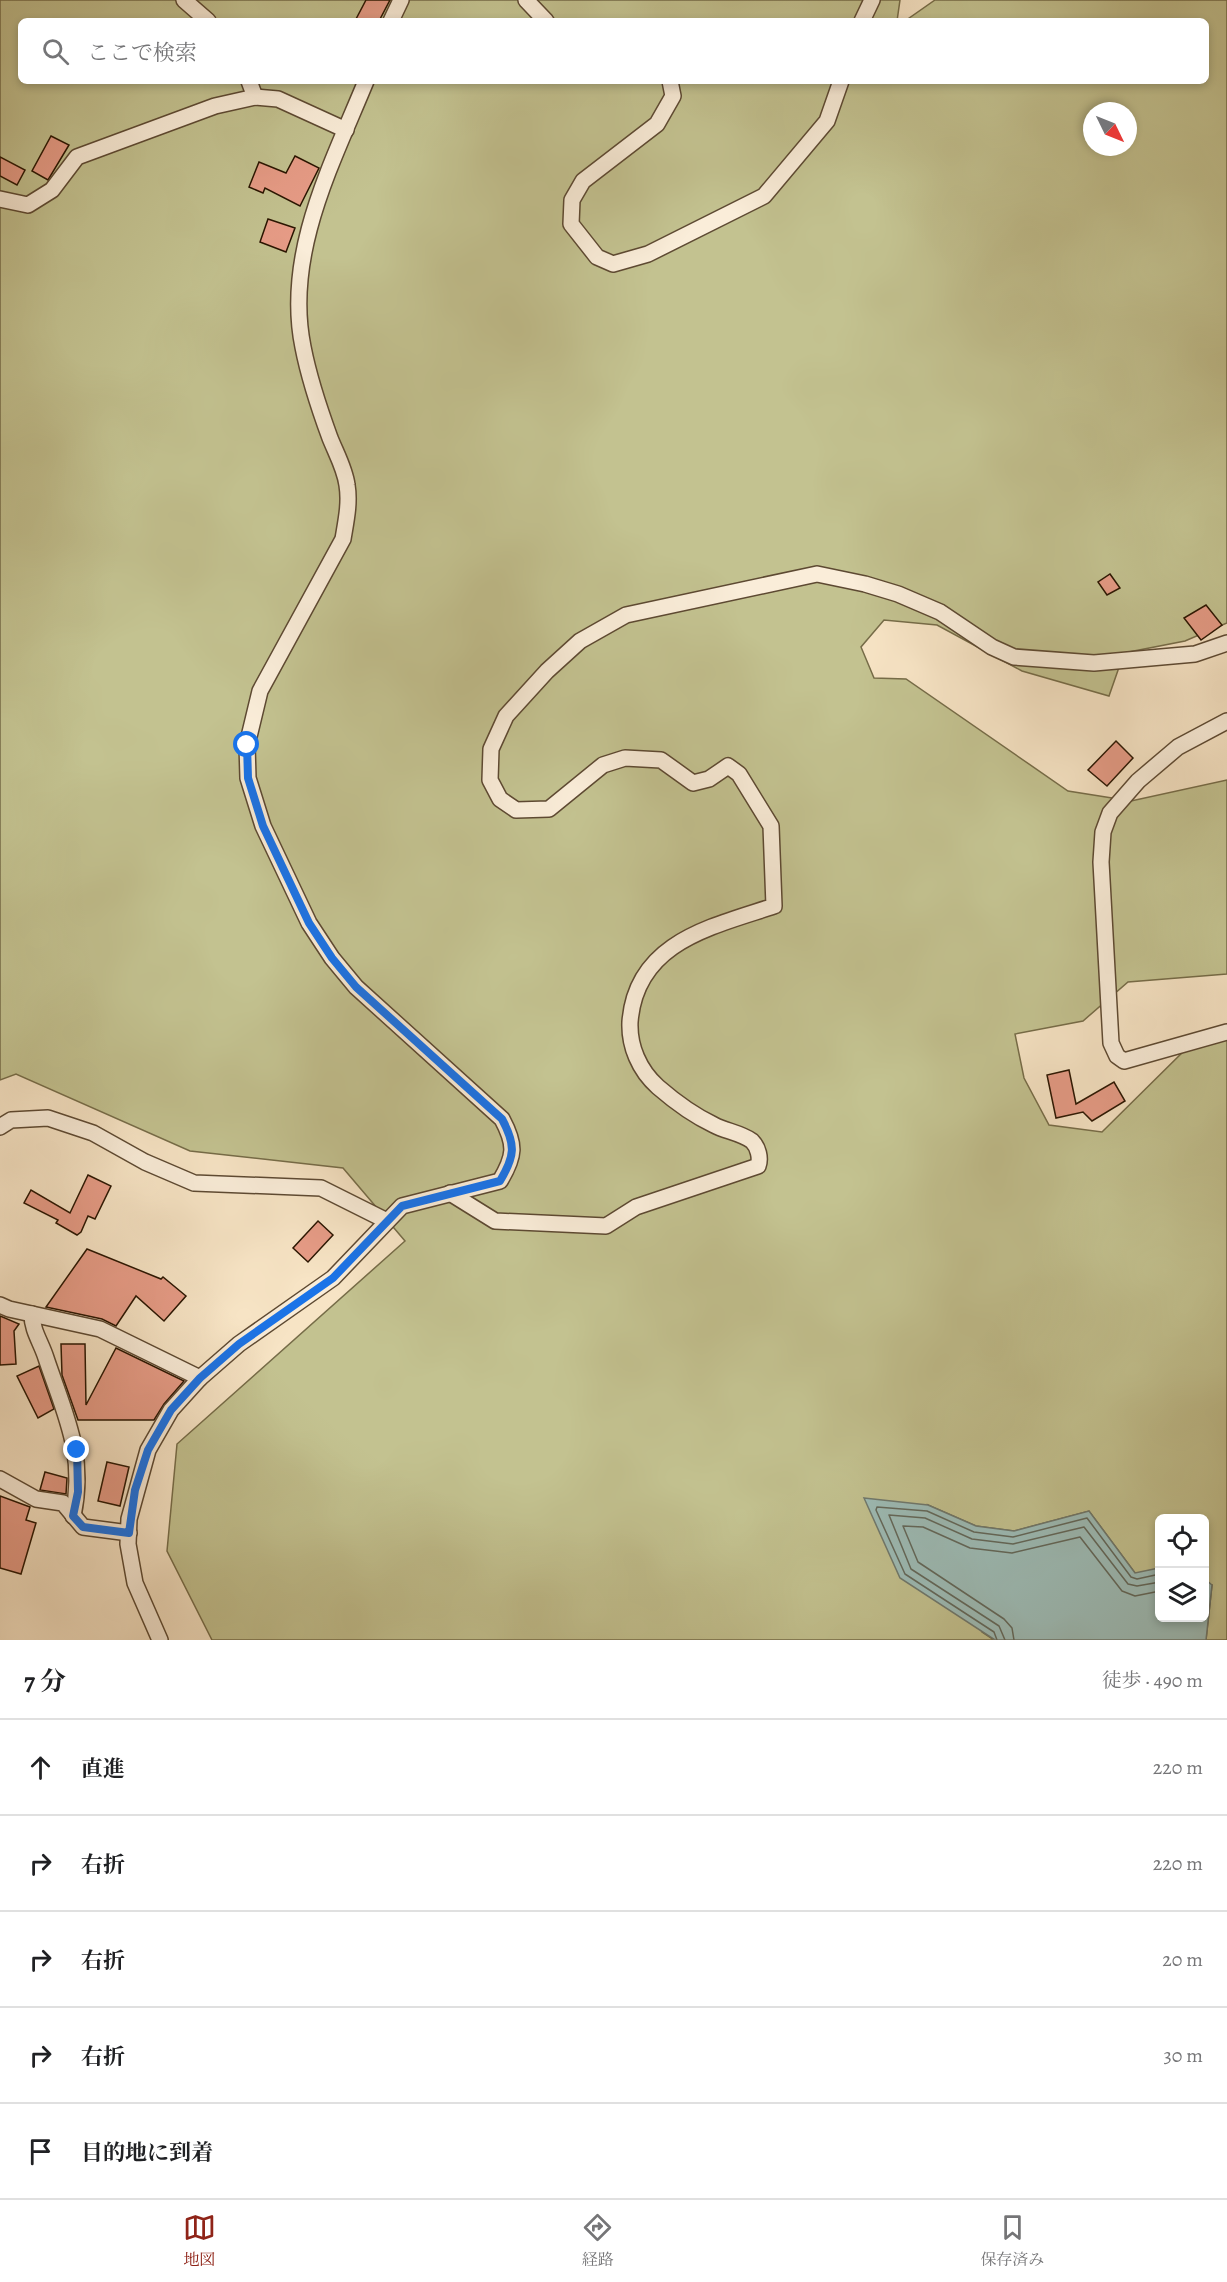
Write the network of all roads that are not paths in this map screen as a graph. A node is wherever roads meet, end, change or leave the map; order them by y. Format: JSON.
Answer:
{"nodes":[{"id":1,"x":184,"y":0,"type":"edge"},
{"id":2,"x":401,"y":0,"type":"edge"},
{"id":3,"x":526,"y":0,"type":"edge"},
{"id":4,"x":872,"y":0,"type":"edge"},
{"id":5,"x":205,"y":18,"type":"edge"},
{"id":6,"x":392,"y":18,"type":"edge"},
{"id":7,"x":543,"y":18,"type":"edge"},
{"id":8,"x":863,"y":18,"type":"edge"},
{"id":9,"x":250,"y":84,"type":"edge"},
{"id":10,"x":365,"y":84,"type":"edge"},
{"id":11,"x":671,"y":84,"type":"edge"},
{"id":12,"x":840,"y":84,"type":"edge"},
{"id":13,"x":255,"y":97,"type":"junction"},
{"id":14,"x":346,"y":130,"type":"junction"},
{"id":15,"x":0,"y":199,"type":"edge"},
{"id":16,"x":1227,"y":644,"type":"edge"},
{"id":17,"x":1227,"y":721,"type":"edge"},
{"id":18,"x":1227,"y":1032,"type":"edge"},
{"id":19,"x":0,"y":1127,"type":"edge"},
{"id":20,"x":450,"y":1193,"type":"junction"},
{"id":21,"x":387,"y":1221,"type":"junction"},
{"id":22,"x":0,"y":1305,"type":"edge"},
{"id":23,"x":32,"y":1314,"type":"junction"},
{"id":24,"x":200,"y":1378,"type":"junction"},
{"id":25,"x":0,"y":1479,"type":"edge"},
{"id":26,"x":73,"y":1516,"type":"junction"},
{"id":27,"x":129,"y":1533,"type":"junction"},
{"id":28,"x":160,"y":1640,"type":"edge"}],
"edges":[{"from":1,"to":5,"type":"street"},
{"from":2,"to":6,"type":"street"},
{"from":3,"to":7,"type":"street"},
{"from":4,"to":8,"type":"street"},
{"from":9,"to":13,"type":"street"},
{"from":10,"to":14,"type":"street"},
{"from":11,"to":12,"type":"street"},
{"from":13,"to":14,"type":"street"},
{"from":13,"to":15,"type":"street"},
{"from":14,"to":20,"type":"street"},
{"from":16,"to":20,"type":"street"},
{"from":17,"to":18,"type":"street"},
{"from":19,"to":21,"type":"street"},
{"from":20,"to":21,"type":"street"},
{"from":21,"to":24,"type":"street"},
{"from":22,"to":23,"type":"street"},
{"from":23,"to":24,"type":"street"},
{"from":23,"to":26,"type":"street"},
{"from":24,"to":27,"type":"street"},
{"from":25,"to":26,"type":"street"},
{"from":26,"to":27,"type":"street"},
{"from":27,"to":28,"type":"street"}]}
